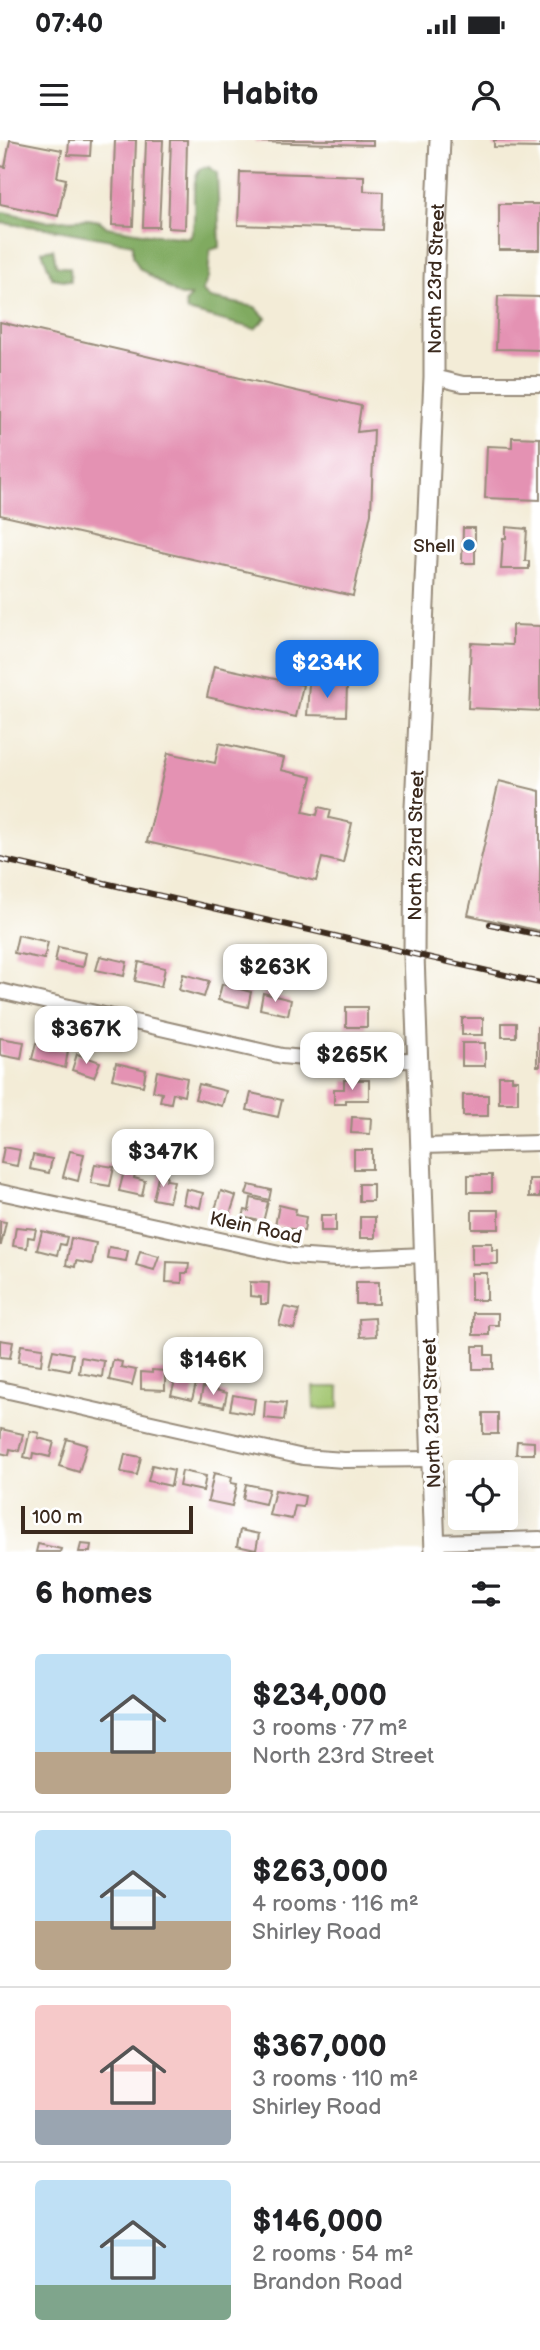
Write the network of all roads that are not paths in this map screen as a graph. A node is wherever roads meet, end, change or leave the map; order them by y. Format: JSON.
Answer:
{"nodes":[{"id":1,"x":440,"y":140,"type":"edge"},
{"id":2,"x":434,"y":377,"type":"junction"},
{"id":3,"x":540,"y":384,"type":"edge"},
{"id":4,"x":0,"y":991,"type":"edge"},
{"id":5,"x":419,"y":1060,"type":"junction"},
{"id":6,"x":540,"y":1143,"type":"edge"},
{"id":7,"x":422,"y":1146,"type":"junction"},
{"id":8,"x":0,"y":1192,"type":"edge"},
{"id":9,"x":425,"y":1255,"type":"junction"},
{"id":10,"x":0,"y":1389,"type":"edge"},
{"id":11,"x":433,"y":1459,"type":"junction"},
{"id":12,"x":540,"y":1539,"type":"edge"},
{"id":13,"x":435,"y":1547,"type":"edge"}],
"edges":[{"from":1,"to":2,"type":"main road","name":"North 23rd Street"},
{"from":2,"to":3,"type":"street"},
{"from":2,"to":5,"type":"main road","name":"North 23rd Street"},
{"from":4,"to":5,"type":"street"},
{"from":5,"to":7,"type":"main road","name":"North 23rd Street"},
{"from":6,"to":7,"type":"street"},
{"from":7,"to":9,"type":"main road","name":"North 23rd Street"},
{"from":8,"to":9,"type":"street","name":"Klein Road"},
{"from":9,"to":11,"type":"main road","name":"North 23rd Street"},
{"from":10,"to":11,"type":"street"},
{"from":11,"to":13,"type":"main road","name":"North 23rd Street"},
{"from":12,"to":13,"type":"street"}]}
